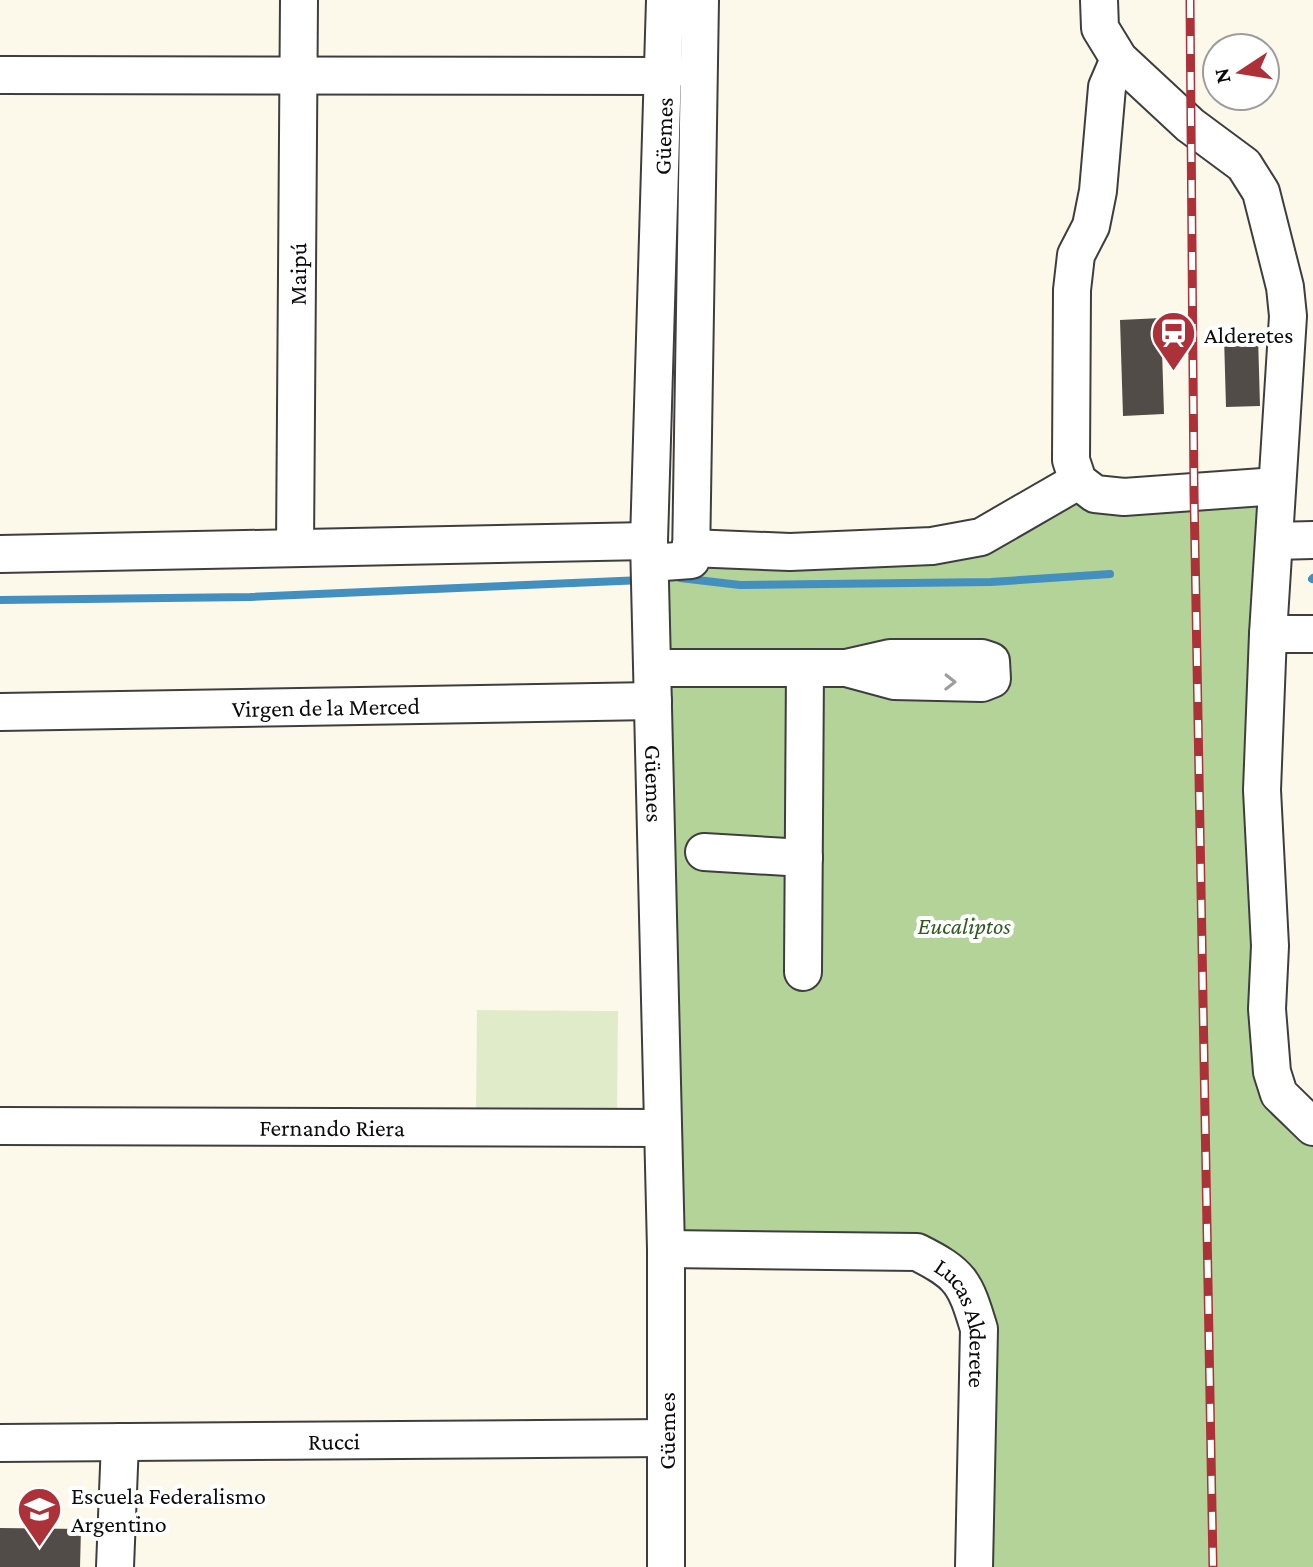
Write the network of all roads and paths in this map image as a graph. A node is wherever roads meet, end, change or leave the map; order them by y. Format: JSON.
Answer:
{"nodes":[{"id":1,"x":299,"y":0,"type":"edge"},
{"id":2,"x":665,"y":0,"type":"edge"},
{"id":3,"x":700,"y":0,"type":"edge"},
{"id":4,"x":1099,"y":0,"type":"edge"},
{"id":5,"x":1119,"y":59,"type":"junction"},
{"id":6,"x":0,"y":75,"type":"edge"},
{"id":7,"x":299,"y":76,"type":"junction"},
{"id":8,"x":665,"y":76,"type":"junction"},
{"id":9,"x":1078,"y":481,"type":"junction"},
{"id":10,"x":1277,"y":486,"type":"junction"},
{"id":11,"x":1313,"y":540,"type":"edge"},
{"id":12,"x":1274,"y":541,"type":"junction"},
{"id":13,"x":295,"y":548,"type":"junction"},
{"id":14,"x":690,"y":548,"type":"junction"},
{"id":15,"x":0,"y":554,"type":"edge"},
{"id":16,"x":650,"y":567,"type":"junction"},
{"id":17,"x":1268,"y":634,"type":"junction"},
{"id":18,"x":1313,"y":634,"type":"edge"},
{"id":19,"x":805,"y":668,"type":"junction"},
{"id":20,"x":846,"y":668,"type":"dead end"},
{"id":21,"x":653,"y":684,"type":"junction"},
{"id":22,"x":0,"y":712,"type":"edge"},
{"id":23,"x":704,"y":852,"type":"dead end"},
{"id":24,"x":804,"y":858,"type":"junction"},
{"id":25,"x":803,"y":972,"type":"dead end"},
{"id":26,"x":0,"y":1126,"type":"edge"},
{"id":27,"x":1313,"y":1127,"type":"edge"},
{"id":28,"x":663,"y":1128,"type":"junction"},
{"id":29,"x":666,"y":1249,"type":"junction"},
{"id":30,"x":666,"y":1438,"type":"junction"},
{"id":31,"x":120,"y":1442,"type":"junction"},
{"id":32,"x":0,"y":1443,"type":"edge"},
{"id":33,"x":115,"y":1567,"type":"edge"},
{"id":34,"x":666,"y":1567,"type":"edge"},
{"id":35,"x":974,"y":1567,"type":"edge"}],
"edges":[{"from":1,"to":7,"type":"street","name":"Maipú"},
{"from":2,"to":8,"type":"street","name":"Güemes"},
{"from":3,"to":14,"type":"street"},
{"from":4,"to":5,"type":"street"},
{"from":5,"to":9,"type":"street"},
{"from":5,"to":10,"type":"street"},
{"from":6,"to":7,"type":"street"},
{"from":7,"to":8,"type":"street"},
{"from":7,"to":13,"type":"street","name":"Maipú"},
{"from":8,"to":16,"type":"street","name":"Güemes"},
{"from":9,"to":10,"type":"street"},
{"from":9,"to":14,"type":"street"},
{"from":10,"to":12,"type":"street"},
{"from":11,"to":12,"type":"street"},
{"from":12,"to":17,"type":"street"},
{"from":13,"to":15,"type":"street"},
{"from":13,"to":16,"type":"street"},
{"from":14,"to":16,"type":"street"},
{"from":16,"to":21,"type":"street","name":"Güemes"},
{"from":17,"to":18,"type":"street"},
{"from":17,"to":27,"type":"street"},
{"from":19,"to":20,"type":"street","name":"Virgen de la Merced"},
{"from":19,"to":21,"type":"street","name":"Virgen de la Merced"},
{"from":19,"to":24,"type":"street"},
{"from":21,"to":22,"type":"street","name":"Virgen de la Merced"},
{"from":21,"to":28,"type":"street","name":"Güemes"},
{"from":23,"to":24,"type":"street"},
{"from":24,"to":25,"type":"street"},
{"from":26,"to":28,"type":"street","name":"Fernando Riera"},
{"from":28,"to":29,"type":"street","name":"Güemes"},
{"from":29,"to":30,"type":"street","name":"Güemes"},
{"from":29,"to":35,"type":"street","name":"Lucas Alderete"},
{"from":30,"to":31,"type":"street","name":"Rucci"},
{"from":30,"to":34,"type":"street","name":"Güemes"},
{"from":31,"to":32,"type":"street","name":"Rucci"},
{"from":31,"to":33,"type":"street"}]}
